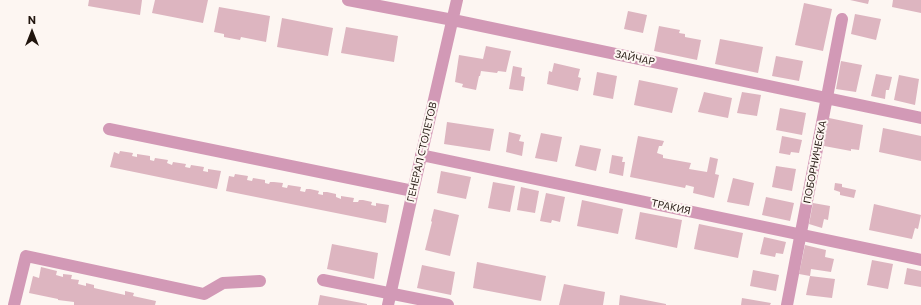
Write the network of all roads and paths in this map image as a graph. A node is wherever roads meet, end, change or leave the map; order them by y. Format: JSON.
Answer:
{"nodes":[{"id":1,"x":348,"y":0,"type":"edge"},
{"id":2,"x":457,"y":0,"type":"edge"},
{"id":3,"x":842,"y":19,"type":"dead end"},
{"id":4,"x":453,"y":20,"type":"junction"},
{"id":5,"x":827,"y":98,"type":"junction"},
{"id":6,"x":921,"y":118,"type":"edge"},
{"id":7,"x":109,"y":129,"type":"dead end"},
{"id":8,"x":421,"y":155,"type":"junction"},
{"id":9,"x":413,"y":191,"type":"junction"},
{"id":10,"x":801,"y":234,"type":"junction"},
{"id":11,"x":921,"y":260,"type":"edge"},
{"id":12,"x":322,"y":280,"type":"dead end"},
{"id":13,"x":260,"y":281,"type":"dead end"},
{"id":14,"x":203,"y":299,"type":"edge"},
{"id":15,"x":389,"y":299,"type":"edge"},
{"id":16,"x":14,"y":305,"type":"edge"},
{"id":17,"x":448,"y":305,"type":"edge"},
{"id":18,"x":787,"y":305,"type":"edge"}],
"edges":[{"from":1,"to":4,"type":"street","name":"ЗАЙЧАР"},
{"from":2,"to":4,"type":"street","name":"ГЕНЕРАЛ СТОЛЕТОВ"},
{"from":3,"to":5,"type":"street","name":"ПОБОРНИЧЕСКА"},
{"from":4,"to":5,"type":"street","name":"ЗАЙЧАР"},
{"from":4,"to":8,"type":"street","name":"ГЕНЕРАЛ СТОЛЕТОВ"},
{"from":5,"to":6,"type":"street","name":"ЗАЙЧАР"},
{"from":5,"to":10,"type":"street","name":"ПОБОРНИЧЕСКА"},
{"from":7,"to":9,"type":"street"},
{"from":8,"to":9,"type":"street","name":"ГЕНЕРАЛ СТОЛЕТОВ"},
{"from":8,"to":10,"type":"street","name":"ТРАКИЯ"},
{"from":9,"to":15,"type":"street","name":"ГЕНЕРАЛ СТОЛЕТОВ"},
{"from":10,"to":11,"type":"street","name":"ТРАКИЯ"},
{"from":10,"to":18,"type":"street","name":"ПОБОРНИЧЕСКА"},
{"from":12,"to":15,"type":"street"},
{"from":13,"to":14,"type":"street"},
{"from":14,"to":16,"type":"street"},
{"from":15,"to":17,"type":"street"}]}
